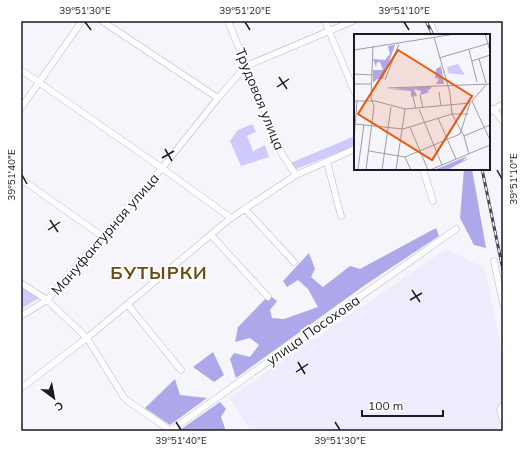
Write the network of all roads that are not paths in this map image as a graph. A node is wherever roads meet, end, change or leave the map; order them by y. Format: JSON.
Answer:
{"nodes":[{"id":1,"x":82,"y":21,"type":"edge"},
{"id":2,"x":102,"y":21,"type":"edge"},
{"id":3,"x":228,"y":21,"type":"edge"},
{"id":4,"x":325,"y":21,"type":"edge"},
{"id":5,"x":353,"y":21,"type":"edge"},
{"id":6,"x":429,"y":21,"type":"edge"},
{"id":7,"x":329,"y":31,"type":"junction"},
{"id":8,"x":436,"y":34,"type":"edge"},
{"id":9,"x":246,"y":66,"type":"junction"},
{"id":10,"x":21,"y":70,"type":"edge"},
{"id":11,"x":39,"y":82,"type":"junction"},
{"id":12,"x":354,"y":91,"type":"edge"},
{"id":13,"x":218,"y":98,"type":"junction"},
{"id":14,"x":503,"y":104,"type":"edge"},
{"id":15,"x":21,"y":108,"type":"edge"},
{"id":16,"x":491,"y":110,"type":"edge"},
{"id":17,"x":503,"y":121,"type":"edge"},
{"id":18,"x":354,"y":149,"type":"edge"},
{"id":19,"x":327,"y":162,"type":"junction"},
{"id":20,"x":162,"y":168,"type":"junction"},
{"id":21,"x":423,"y":170,"type":"edge"},
{"id":22,"x":296,"y":175,"type":"junction"},
{"id":23,"x":21,"y":179,"type":"edge"},
{"id":24,"x":433,"y":200,"type":"dead end"},
{"id":25,"x":245,"y":209,"type":"junction"},
{"id":26,"x":341,"y":216,"type":"dead end"},
{"id":27,"x":231,"y":218,"type":"junction"},
{"id":28,"x":456,"y":229,"type":"dead end"},
{"id":29,"x":211,"y":235,"type":"junction"},
{"id":30,"x":102,"y":236,"type":"junction"},
{"id":31,"x":494,"y":261,"type":"dead end"},
{"id":32,"x":294,"y":262,"type":"dead end"},
{"id":33,"x":21,"y":283,"type":"edge"},
{"id":34,"x":268,"y":298,"type":"dead end"},
{"id":35,"x":47,"y":300,"type":"junction"},
{"id":36,"x":503,"y":304,"type":"edge"},
{"id":37,"x":128,"y":305,"type":"junction"},
{"id":38,"x":21,"y":316,"type":"edge"},
{"id":39,"x":87,"y":338,"type":"junction"},
{"id":40,"x":181,"y":370,"type":"dead end"},
{"id":41,"x":21,"y":388,"type":"edge"},
{"id":42,"x":503,"y":405,"type":"edge"},
{"id":43,"x":503,"y":421,"type":"edge"},
{"id":44,"x":170,"y":431,"type":"edge"}],
"edges":[{"from":1,"to":11,"type":"street"},
{"from":2,"to":13,"type":"street"},
{"from":3,"to":9,"type":"street","name":"Трудовая улица"},
{"from":4,"to":7,"type":"street"},
{"from":5,"to":7,"type":"street","name":"Мануфактурная улица"},
{"from":6,"to":8,"type":"street"},
{"from":7,"to":9,"type":"street","name":"Мануфактурная улица"},
{"from":7,"to":12,"type":"street"},
{"from":9,"to":13,"type":"street","name":"Мануфактурная улица"},
{"from":9,"to":22,"type":"street","name":"Трудовая улица"},
{"from":10,"to":11,"type":"street"},
{"from":11,"to":15,"type":"street"},
{"from":11,"to":20,"type":"street"},
{"from":13,"to":20,"type":"street","name":"Мануфактурная улица"},
{"from":14,"to":16,"type":"street"},
{"from":16,"to":17,"type":"street"},
{"from":18,"to":19,"type":"street"},
{"from":19,"to":22,"type":"street"},
{"from":19,"to":26,"type":"street"},
{"from":20,"to":27,"type":"street"},
{"from":20,"to":30,"type":"street","name":"Мануфактурная улица"},
{"from":21,"to":24,"type":"street"},
{"from":22,"to":25,"type":"street"},
{"from":23,"to":30,"type":"street"},
{"from":25,"to":27,"type":"street"},
{"from":25,"to":32,"type":"street"},
{"from":27,"to":29,"type":"street"},
{"from":28,"to":44,"type":"street","name":"улица Посохова"},
{"from":29,"to":34,"type":"street"},
{"from":29,"to":37,"type":"street"},
{"from":30,"to":35,"type":"street","name":"Мануфактурная улица"},
{"from":31,"to":36,"type":"street"},
{"from":33,"to":35,"type":"street"},
{"from":35,"to":38,"type":"street","name":"Мануфактурная улица"},
{"from":35,"to":39,"type":"street"},
{"from":37,"to":39,"type":"street"},
{"from":37,"to":40,"type":"street"},
{"from":39,"to":41,"type":"street"},
{"from":39,"to":44,"type":"street"},
{"from":42,"to":43,"type":"street"}]}
